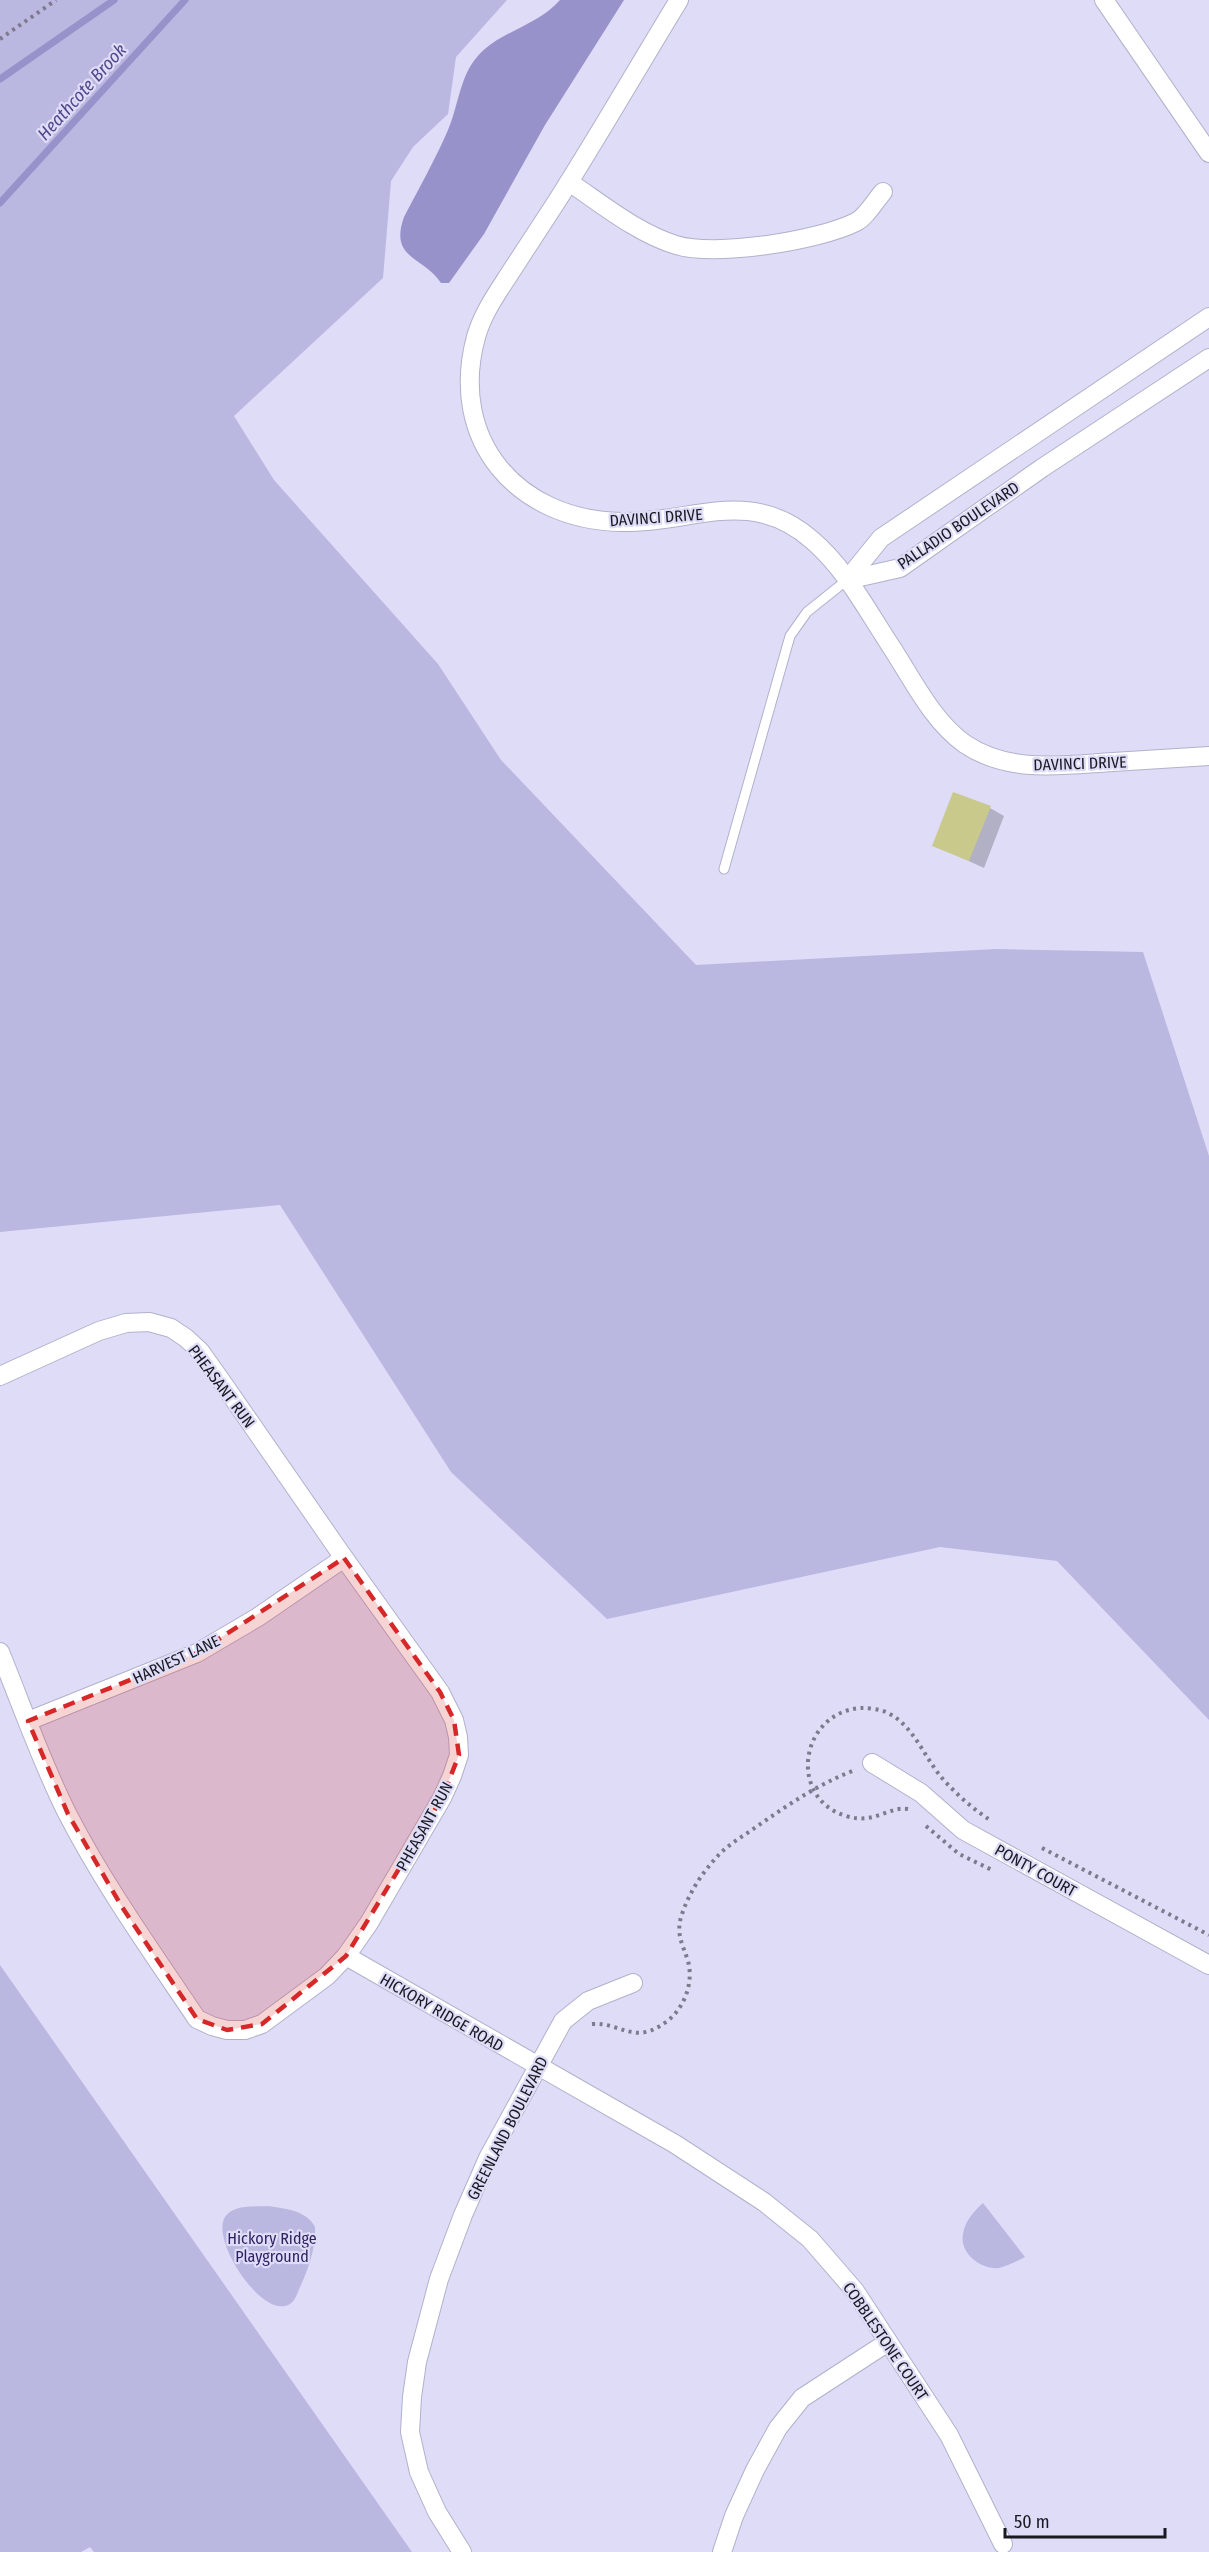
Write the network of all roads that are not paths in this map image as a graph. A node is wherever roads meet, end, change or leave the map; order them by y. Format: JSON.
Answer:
{"nodes":[{"id":1,"x":679,"y":0,"type":"edge"},
{"id":2,"x":1104,"y":0,"type":"edge"},
{"id":3,"x":1209,"y":153,"type":"edge"},
{"id":4,"x":569,"y":182,"type":"junction"},
{"id":5,"x":883,"y":192,"type":"dead end"},
{"id":6,"x":1209,"y":317,"type":"edge"},
{"id":7,"x":1209,"y":358,"type":"edge"},
{"id":8,"x":1025,"y":440,"type":"junction"},
{"id":9,"x":1042,"y":468,"type":"junction"},
{"id":10,"x":847,"y":580,"type":"junction"},
{"id":11,"x":1209,"y":756,"type":"edge"},
{"id":12,"x":724,"y":869,"type":"dead end"},
{"id":13,"x":0,"y":1376,"type":"edge"},
{"id":14,"x":344,"y":1558,"type":"junction"},
{"id":15,"x":0,"y":1652,"type":"edge"},
{"id":16,"x":28,"y":1721,"type":"junction"},
{"id":17,"x":872,"y":1763,"type":"road end"},
{"id":18,"x":346,"y":1956,"type":"junction"},
{"id":19,"x":1209,"y":1965,"type":"edge"},
{"id":20,"x":633,"y":1983,"type":"dead end"},
{"id":21,"x":538,"y":2067,"type":"junction"},
{"id":22,"x":888,"y":2342,"type":"junction"},
{"id":23,"x":1003,"y":2544,"type":"dead end"},
{"id":24,"x":462,"y":2552,"type":"edge"},
{"id":25,"x":722,"y":2552,"type":"edge"}],
"edges":[{"from":1,"to":4,"type":"street","name":"DAVINCI DRIVE"},
{"from":2,"to":3,"type":"street"},
{"from":4,"to":5,"type":"street"},
{"from":4,"to":10,"type":"street","name":"DAVINCI DRIVE"},
{"from":6,"to":8,"type":"street","name":"PALLADIO BOULEVARD"},
{"from":7,"to":9,"type":"street","name":"PALLADIO BOULEVARD"},
{"from":8,"to":9,"type":"street"},
{"from":8,"to":10,"type":"street","name":"PALLADIO BOULEVARD"},
{"from":9,"to":10,"type":"street","name":"PALLADIO BOULEVARD"},
{"from":10,"to":11,"type":"street","name":"DAVINCI DRIVE"},
{"from":10,"to":12,"type":"lane"},
{"from":13,"to":14,"type":"street","name":"PHEASANT RUN"},
{"from":14,"to":16,"type":"street","name":"HARVEST LANE"},
{"from":14,"to":18,"type":"street","name":"PHEASANT RUN"},
{"from":15,"to":16,"type":"street","name":"PHEASANT RUN"},
{"from":16,"to":18,"type":"street","name":"PHEASANT RUN"},
{"from":17,"to":19,"type":"street","name":"PONTY COURT"},
{"from":18,"to":21,"type":"street","name":"HICKORY RIDGE ROAD"},
{"from":20,"to":21,"type":"street","name":"GREENLAND BOULEVARD"},
{"from":21,"to":22,"type":"street","name":"COBBLESTONE COURT"},
{"from":21,"to":24,"type":"street","name":"GREENLAND BOULEVARD"},
{"from":22,"to":23,"type":"street","name":"COBBLESTONE COURT"},
{"from":22,"to":25,"type":"street"}]}
